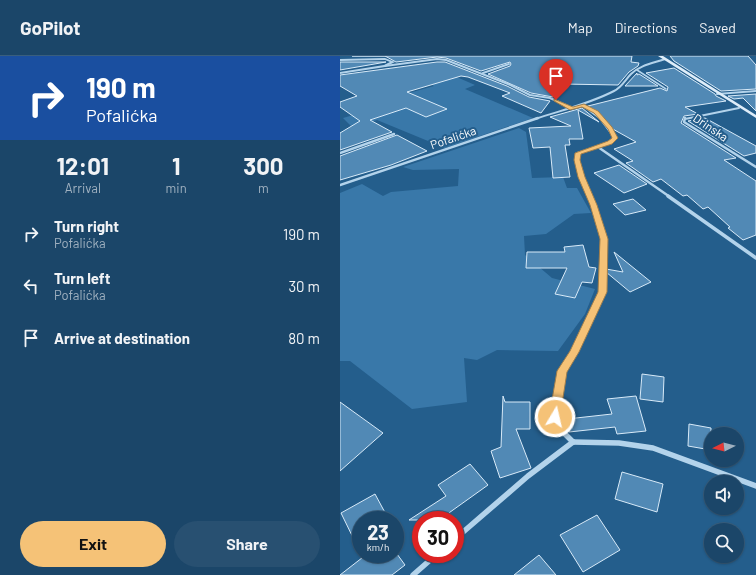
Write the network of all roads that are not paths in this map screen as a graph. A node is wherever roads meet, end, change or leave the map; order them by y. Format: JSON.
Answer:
{"nodes":[{"id":1,"x":660,"y":56,"type":"edge"},
{"id":2,"x":665,"y":59,"type":"junction"},
{"id":3,"x":340,"y":60,"type":"edge"},
{"id":4,"x":509,"y":64,"type":"dead end"},
{"id":5,"x":385,"y":66,"type":"junction"},
{"id":6,"x":637,"y":70,"type":"junction"},
{"id":7,"x":340,"y":73,"type":"edge"},
{"id":8,"x":483,"y":74,"type":"junction"},
{"id":9,"x":666,"y":89,"type":"dead end"},
{"id":10,"x":756,"y":91,"type":"edge"},
{"id":11,"x":717,"y":94,"type":"junction"},
{"id":12,"x":582,"y":105,"type":"junction"},
{"id":13,"x":572,"y":108,"type":"junction"},
{"id":14,"x":739,"y":108,"type":"junction"},
{"id":15,"x":756,"y":117,"type":"edge"},
{"id":16,"x":394,"y":134,"type":"dead end"},
{"id":17,"x":598,"y":147,"type":"junction"},
{"id":18,"x":340,"y":153,"type":"edge"},
{"id":19,"x":756,"y":166,"type":"edge"},
{"id":20,"x":340,"y":185,"type":"edge"},
{"id":21,"x":756,"y":258,"type":"edge"},
{"id":22,"x":573,"y":442,"type":"junction"},
{"id":23,"x":756,"y":486,"type":"edge"},
{"id":24,"x":464,"y":531,"type":"edge"},
{"id":25,"x":427,"y":563,"type":"edge"},
{"id":26,"x":413,"y":575,"type":"edge"}],
"edges":[{"from":1,"to":2,"type":"main road"},
{"from":2,"to":6,"type":"street","name":"Pofalićka"},
{"from":2,"to":11,"type":"main road"},
{"from":3,"to":5,"type":"street"},
{"from":4,"to":8,"type":"street"},
{"from":5,"to":7,"type":"street"},
{"from":5,"to":8,"type":"street"},
{"from":6,"to":9,"type":"lane"},
{"from":6,"to":12,"type":"street","name":"Pofalićka"},
{"from":8,"to":13,"type":"street"},
{"from":10,"to":11,"type":"street"},
{"from":11,"to":14,"type":"main road"},
{"from":12,"to":13,"type":"street","name":"Pofalićka"},
{"from":12,"to":17,"type":"street"},
{"from":13,"to":20,"type":"street","name":"Pofalićka"},
{"from":14,"to":15,"type":"main road"},
{"from":14,"to":19,"type":"street","name":"Drinska"},
{"from":16,"to":18,"type":"street"},
{"from":17,"to":21,"type":"street"},
{"from":17,"to":22,"type":"street"},
{"from":22,"to":23,"type":"street"},
{"from":22,"to":24,"type":"street"},
{"from":25,"to":26,"type":"street"}]}
